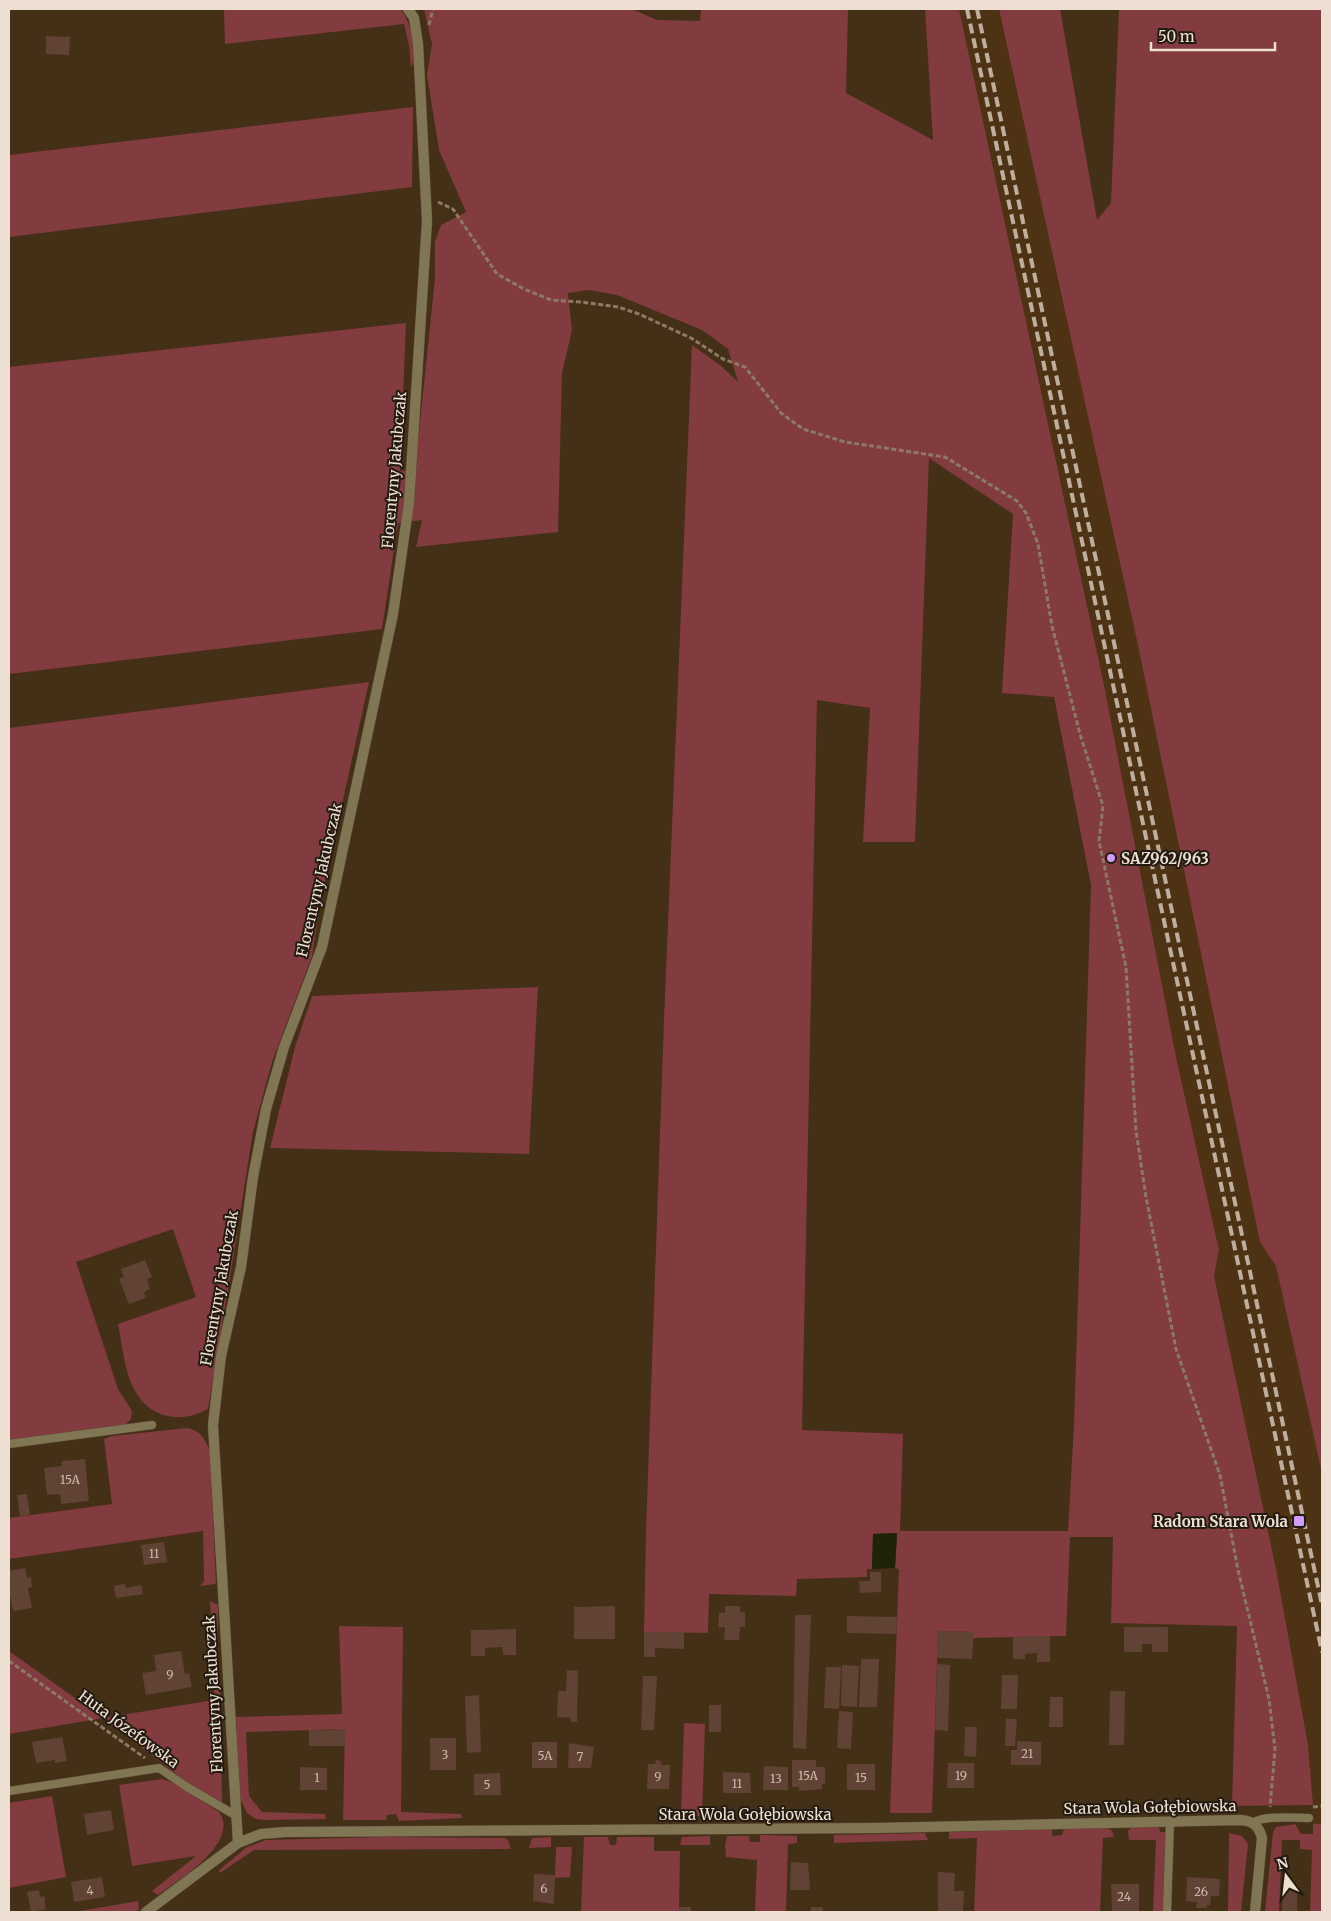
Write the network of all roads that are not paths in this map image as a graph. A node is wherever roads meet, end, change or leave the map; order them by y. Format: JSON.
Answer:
{"nodes":[{"id":1,"x":408,"y":9,"type":"edge"},
{"id":2,"x":152,"y":1425,"type":"dead end"},
{"id":3,"x":9,"y":1444,"type":"edge"},
{"id":4,"x":9,"y":1791,"type":"edge"},
{"id":5,"x":235,"y":1815,"type":"junction"},
{"id":6,"x":1309,"y":1818,"type":"dead end"},
{"id":7,"x":1170,"y":1821,"type":"junction"},
{"id":8,"x":1253,"y":1823,"type":"junction"},
{"id":9,"x":238,"y":1843,"type":"junction"},
{"id":10,"x":146,"y":1912,"type":"edge"},
{"id":11,"x":1167,"y":1912,"type":"edge"},
{"id":12,"x":1255,"y":1912,"type":"edge"}],
"edges":[{"from":1,"to":5,"type":"street","name":"Florentyny Jakubczak"},
{"from":2,"to":3,"type":"lane"},
{"from":4,"to":5,"type":"lane","name":"Huta Józefowska"},
{"from":5,"to":9,"type":"street","name":"Florentyny Jakubczak"},
{"from":6,"to":8,"type":"lane","name":"Stara Wola Gołębiowska"},
{"from":7,"to":8,"type":"street","name":"Stara Wola Gołębiowska"},
{"from":7,"to":9,"type":"street","name":"Stara Wola Gołębiowska"},
{"from":7,"to":11,"type":"lane"},
{"from":8,"to":12,"type":"street","name":"Stara Wola Gołębiowska"},
{"from":9,"to":10,"type":"street","name":"Stara Wola Gołębiowska"}]}
